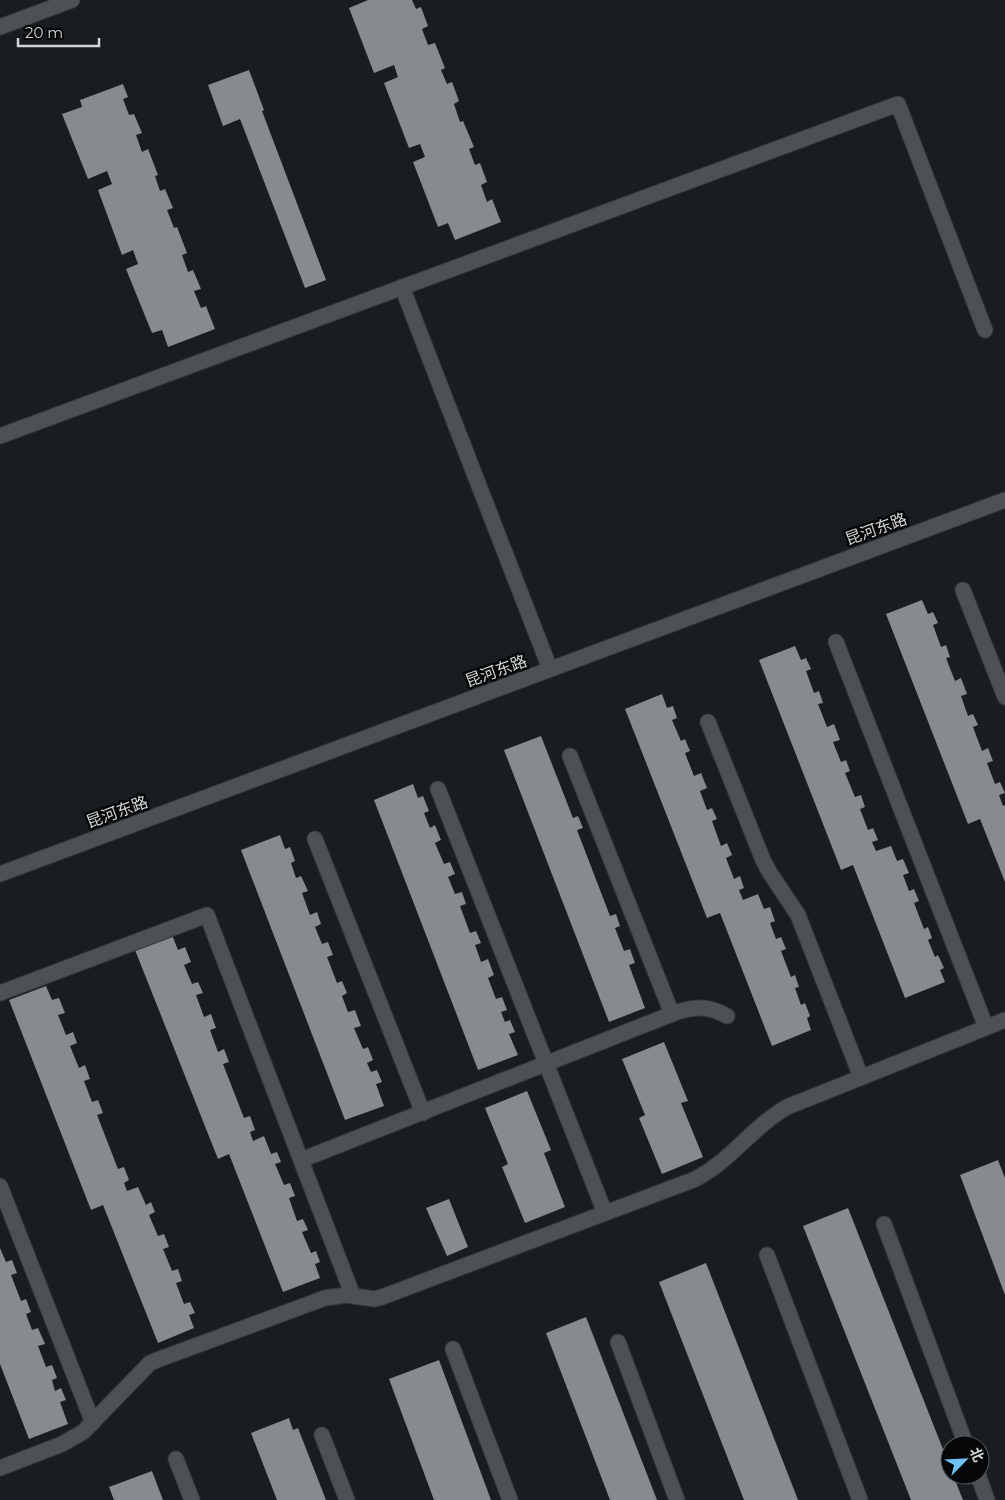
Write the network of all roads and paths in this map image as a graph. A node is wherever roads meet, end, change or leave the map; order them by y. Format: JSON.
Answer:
{"nodes":[{"id":1,"x":72,"y":0,"type":"edge"},
{"id":2,"x":0,"y":27,"type":"edge"},
{"id":3,"x":402,"y":287,"type":"junction"},
{"id":4,"x":984,"y":330,"type":"dead end"},
{"id":5,"x":0,"y":436,"type":"edge"},
{"id":6,"x":1005,"y":500,"type":"edge"},
{"id":7,"x":963,"y":590,"type":"dead end"},
{"id":8,"x":836,"y":642,"type":"dead end"},
{"id":9,"x":550,"y":669,"type":"junction"},
{"id":10,"x":1005,"y":697,"type":"edge"},
{"id":11,"x":708,"y":722,"type":"dead end"},
{"id":12,"x":570,"y":756,"type":"dead end"},
{"id":13,"x":438,"y":789,"type":"dead end"},
{"id":14,"x":315,"y":839,"type":"dead end"},
{"id":15,"x":0,"y":874,"type":"edge"},
{"id":16,"x":0,"y":992,"type":"edge"},
{"id":17,"x":672,"y":1014,"type":"junction"},
{"id":18,"x":727,"y":1016,"type":"dead end"},
{"id":19,"x":1005,"y":1020,"type":"edge"},
{"id":20,"x":986,"y":1027,"type":"junction"},
{"id":21,"x":546,"y":1064,"type":"junction"},
{"id":22,"x":861,"y":1077,"type":"junction"},
{"id":23,"x":423,"y":1113,"type":"junction"},
{"id":24,"x":302,"y":1160,"type":"junction"},
{"id":25,"x":0,"y":1186,"type":"edge"},
{"id":26,"x":605,"y":1213,"type":"junction"},
{"id":27,"x":884,"y":1224,"type":"dead end"},
{"id":28,"x":767,"y":1255,"type":"dead end"},
{"id":29,"x":353,"y":1296,"type":"junction"},
{"id":30,"x":618,"y":1342,"type":"dead end"},
{"id":31,"x":453,"y":1349,"type":"dead end"},
{"id":32,"x":93,"y":1422,"type":"junction"},
{"id":33,"x":322,"y":1435,"type":"dead end"},
{"id":34,"x":962,"y":1435,"type":"edge"},
{"id":35,"x":176,"y":1459,"type":"dead end"},
{"id":36,"x":0,"y":1468,"type":"edge"},
{"id":37,"x":982,"y":1485,"type":"edge"},
{"id":38,"x":192,"y":1500,"type":"edge"},
{"id":39,"x":347,"y":1500,"type":"edge"},
{"id":40,"x":510,"y":1500,"type":"edge"},
{"id":41,"x":677,"y":1500,"type":"edge"},
{"id":42,"x":860,"y":1500,"type":"edge"},
{"id":43,"x":987,"y":1500,"type":"edge"}],
"edges":[{"from":1,"to":2,"type":"street"},
{"from":3,"to":4,"type":"street"},
{"from":3,"to":5,"type":"street"},
{"from":3,"to":9,"type":"street"},
{"from":6,"to":9,"type":"street","name":"昆河东路"},
{"from":7,"to":10,"type":"street"},
{"from":8,"to":20,"type":"street"},
{"from":9,"to":15,"type":"street","name":"昆河东路"},
{"from":11,"to":22,"type":"street"},
{"from":12,"to":17,"type":"street"},
{"from":13,"to":21,"type":"street"},
{"from":14,"to":23,"type":"street"},
{"from":16,"to":24,"type":"street"},
{"from":17,"to":18,"type":"street"},
{"from":17,"to":21,"type":"street"},
{"from":19,"to":20,"type":"street"},
{"from":20,"to":22,"type":"street"},
{"from":21,"to":23,"type":"street"},
{"from":21,"to":26,"type":"street"},
{"from":22,"to":26,"type":"street"},
{"from":23,"to":24,"type":"street"},
{"from":24,"to":29,"type":"street"},
{"from":25,"to":32,"type":"street"},
{"from":26,"to":29,"type":"street"},
{"from":27,"to":34,"type":"street"},
{"from":28,"to":42,"type":"street"},
{"from":29,"to":32,"type":"street"},
{"from":30,"to":41,"type":"street"},
{"from":31,"to":40,"type":"street"},
{"from":32,"to":36,"type":"street"},
{"from":33,"to":39,"type":"street"},
{"from":35,"to":38,"type":"street"},
{"from":37,"to":43,"type":"street"}]}
